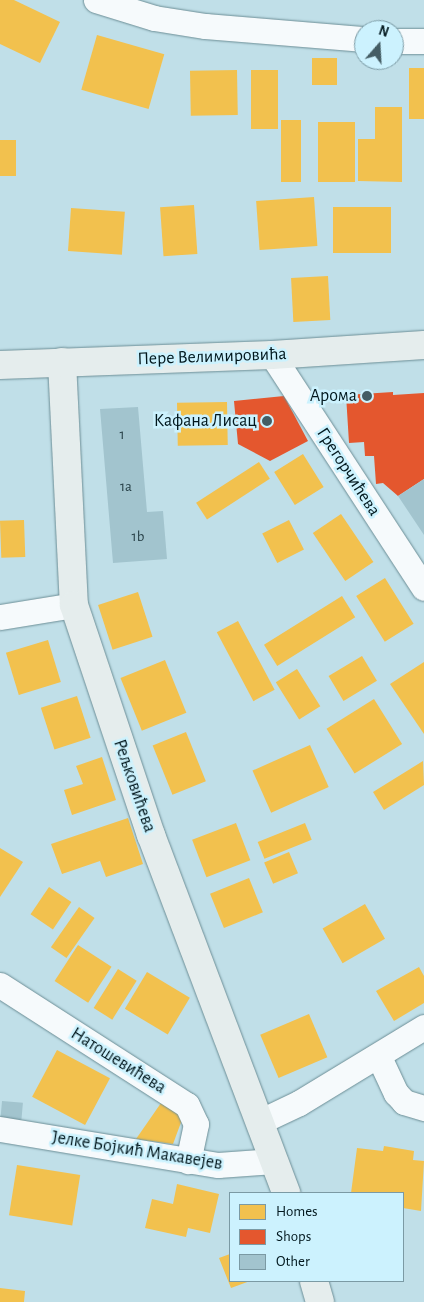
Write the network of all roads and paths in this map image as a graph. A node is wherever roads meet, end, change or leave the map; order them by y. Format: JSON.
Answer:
{"nodes":[{"id":1,"x":96,"y":0,"type":"edge"},
{"id":2,"x":354,"y":38,"type":"edge"},
{"id":3,"x":404,"y":40,"type":"edge"},
{"id":4,"x":424,"y":41,"type":"edge"},
{"id":5,"x":424,"y":345,"type":"edge"},
{"id":6,"x":272,"y":355,"type":"junction"},
{"id":7,"x":62,"y":362,"type":"junction"},
{"id":8,"x":0,"y":365,"type":"edge"},
{"id":9,"x":424,"y":588,"type":"edge"},
{"id":10,"x":74,"y":605,"type":"junction"},
{"id":11,"x":0,"y":617,"type":"edge"},
{"id":12,"x":0,"y":985,"type":"edge"},
{"id":13,"x":424,"y":1027,"type":"edge"},
{"id":14,"x":379,"y":1057,"type":"junction"},
{"id":15,"x":424,"y":1108,"type":"edge"},
{"id":16,"x":259,"y":1122,"type":"junction"},
{"id":17,"x":0,"y":1129,"type":"edge"},
{"id":18,"x":188,"y":1161,"type":"junction"},
{"id":19,"x":274,"y":1161,"type":"junction"},
{"id":20,"x":286,"y":1192,"type":"edge"},
{"id":21,"x":314,"y":1282,"type":"edge"},
{"id":22,"x":320,"y":1302,"type":"edge"}],
"edges":[{"from":1,"to":2,"type":"street"},
{"from":3,"to":4,"type":"street"},
{"from":5,"to":6,"type":"street","name":"Пере Велимировића"},
{"from":6,"to":7,"type":"street","name":"Пере Велимировића"},
{"from":6,"to":9,"type":"street","name":"Грегорчићева"},
{"from":7,"to":8,"type":"street","name":"Пере Велимировића"},
{"from":7,"to":10,"type":"street","name":"Рељковићева"},
{"from":10,"to":11,"type":"street"},
{"from":10,"to":16,"type":"street","name":"Рељковићева"},
{"from":12,"to":18,"type":"street","name":"Натошевићева"},
{"from":13,"to":14,"type":"street"},
{"from":14,"to":15,"type":"street"},
{"from":14,"to":16,"type":"street"},
{"from":16,"to":19,"type":"street","name":"Рељковићева"},
{"from":17,"to":18,"type":"street","name":"Јелке Бојкић Макавејев"},
{"from":18,"to":19,"type":"street","name":"Јелке Бојкић Макавејев"},
{"from":19,"to":20,"type":"street","name":"Рељковићева"},
{"from":21,"to":22,"type":"street"}]}
